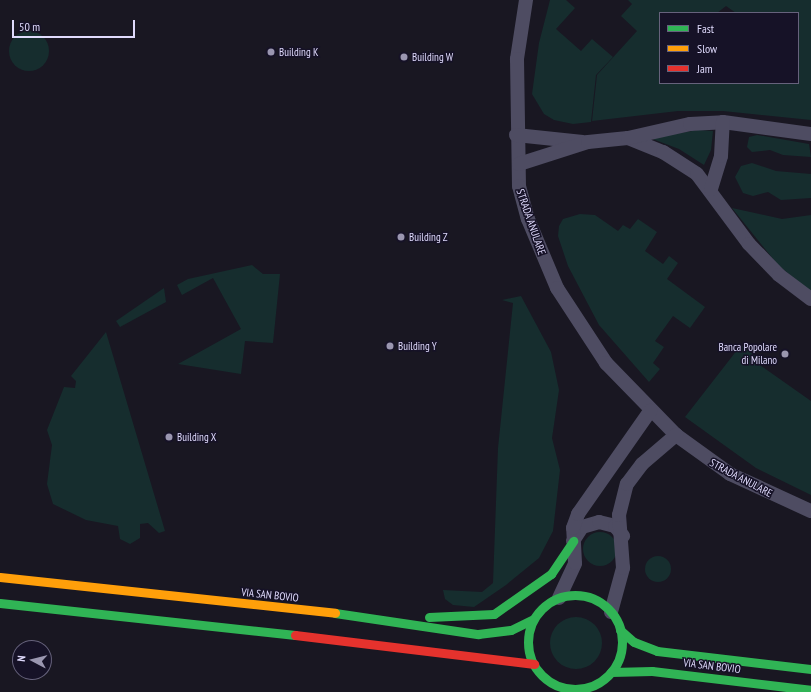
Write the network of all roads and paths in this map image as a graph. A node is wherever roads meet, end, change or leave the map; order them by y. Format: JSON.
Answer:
{"nodes":[{"id":1,"x":526,"y":0,"type":"edge"},
{"id":2,"x":723,"y":122,"type":"junction"},
{"id":3,"x":811,"y":134,"type":"edge"},
{"id":4,"x":516,"y":135,"type":"junction"},
{"id":5,"x":628,"y":138,"type":"junction"},
{"id":6,"x":588,"y":142,"type":"junction"},
{"id":7,"x":519,"y":164,"type":"junction"},
{"id":8,"x":711,"y":189,"type":"junction"},
{"id":9,"x":811,"y":298,"type":"edge"},
{"id":10,"x":650,"y":411,"type":"junction"},
{"id":11,"x":676,"y":435,"type":"junction"},
{"id":12,"x":811,"y":511,"type":"edge"},
{"id":13,"x":623,"y":536,"type":"junction"},
{"id":14,"x":573,"y":541,"type":"junction"},
{"id":15,"x":0,"y":577,"type":"edge"},
{"id":16,"x":559,"y":598,"type":"junction"},
{"id":17,"x":0,"y":603,"type":"edge"},
{"id":18,"x":327,"y":612,"type":"junction"},
{"id":19,"x":611,"y":612,"type":"junction"},
{"id":20,"x":534,"y":619,"type":"junction"},
{"id":21,"x":620,"y":630,"type":"junction"},
{"id":22,"x":534,"y":664,"type":"junction"},
{"id":23,"x":811,"y":669,"type":"edge"},
{"id":24,"x":611,"y":672,"type":"junction"},
{"id":25,"x":811,"y":690,"type":"edge"}],
"edges":[{"from":1,"to":4,"type":"street","name":"STRADA ANULARE"},
{"from":2,"to":3,"type":"street"},
{"from":2,"to":5,"type":"street"},
{"from":2,"to":8,"type":"street"},
{"from":4,"to":6,"type":"street"},
{"from":4,"to":7,"type":"street","name":"STRADA ANULARE"},
{"from":5,"to":6,"type":"street"},
{"from":5,"to":8,"type":"street"},
{"from":6,"to":7,"type":"street"},
{"from":7,"to":10,"type":"street","name":"STRADA ANULARE"},
{"from":8,"to":9,"type":"street"},
{"from":10,"to":11,"type":"street","name":"STRADA ANULARE"},
{"from":10,"to":14,"type":"street"},
{"from":11,"to":12,"type":"street","name":"STRADA ANULARE"},
{"from":11,"to":13,"type":"street"},
{"from":13,"to":14,"type":"street"},
{"from":13,"to":19,"type":"street"},
{"from":14,"to":16,"type":"street"},
{"from":14,"to":18,"type":"main road"},
{"from":15,"to":18,"type":"main road","name":"VIA SAN BOVIO"},
{"from":16,"to":19,"type":"main road"},
{"from":16,"to":20,"type":"main road"},
{"from":17,"to":22,"type":"main road"},
{"from":18,"to":20,"type":"main road","name":"VIA SAN BOVIO"},
{"from":19,"to":21,"type":"main road"},
{"from":20,"to":22,"type":"main road"},
{"from":21,"to":23,"type":"main road","name":"VIA SAN BOVIO"},
{"from":21,"to":24,"type":"main road"},
{"from":22,"to":24,"type":"main road"},
{"from":24,"to":25,"type":"main road","name":"VIA SAN BOVIO"}]}
